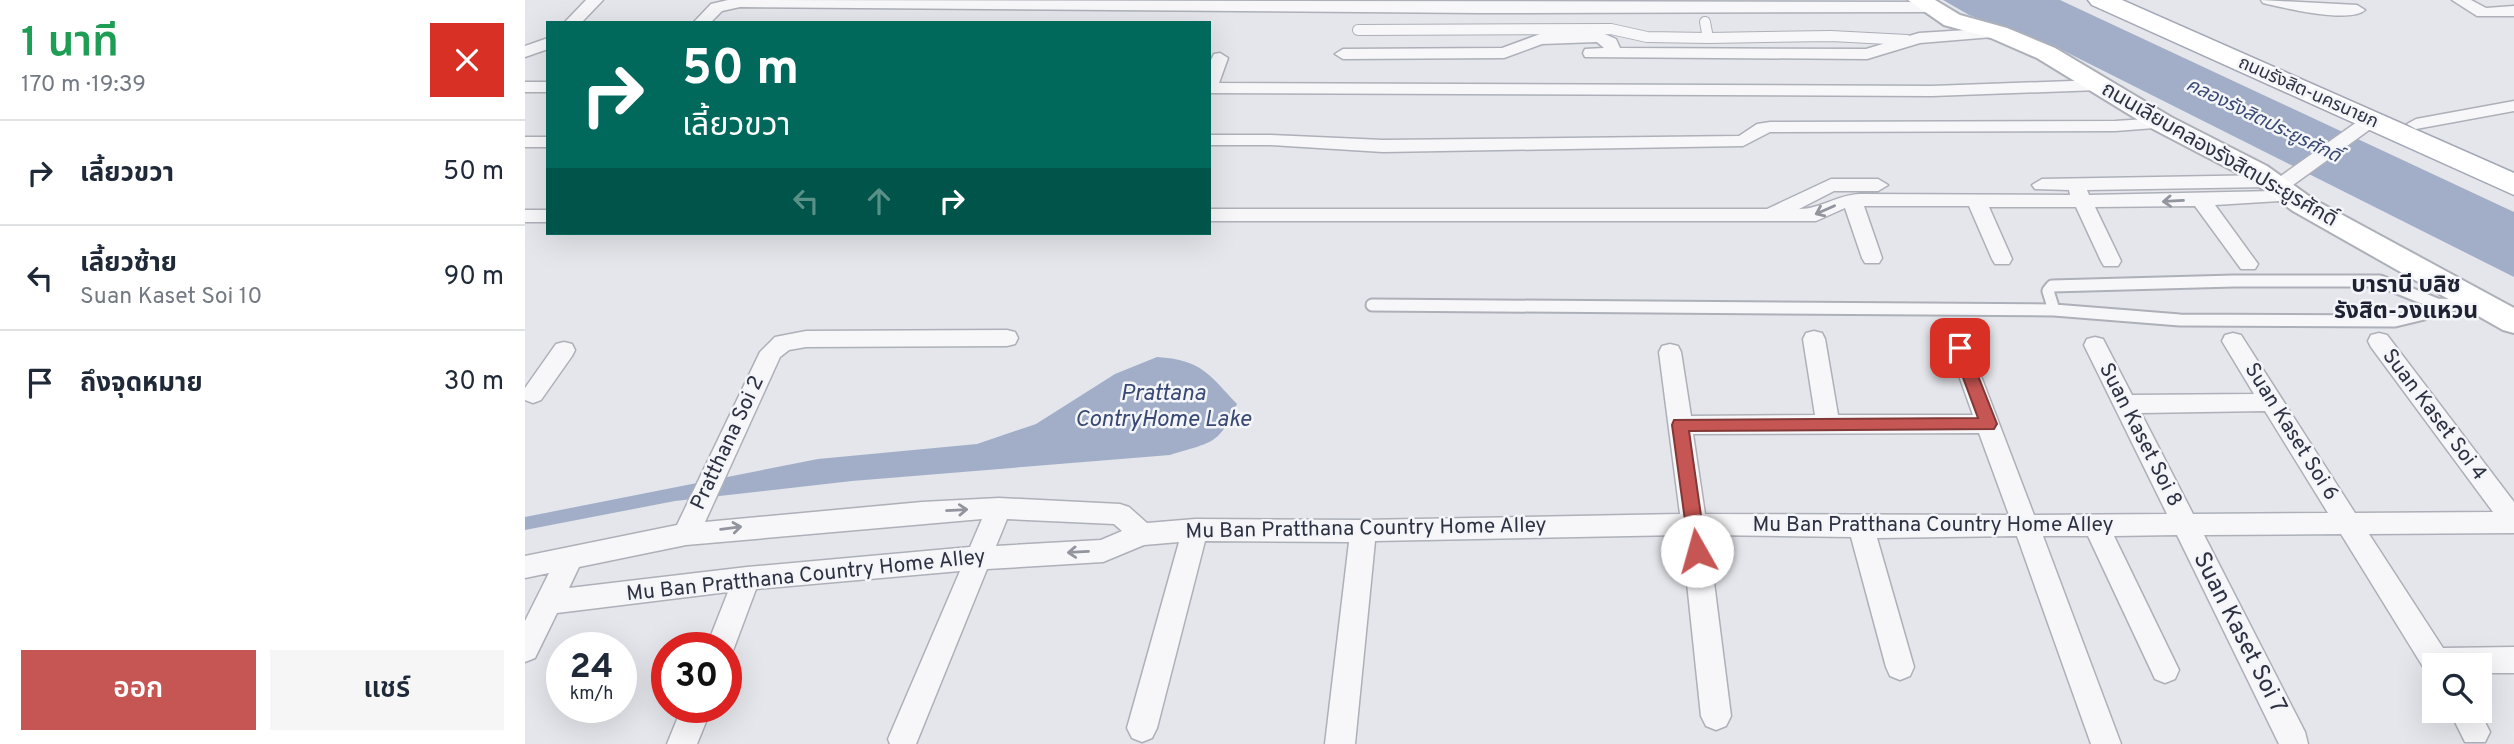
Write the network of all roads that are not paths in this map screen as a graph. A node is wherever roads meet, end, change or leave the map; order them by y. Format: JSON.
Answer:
{"nodes":[{"id":1,"x":595,"y":0,"type":"edge"},
{"id":2,"x":2101,"y":0,"type":"edge"},
{"id":3,"x":2137,"y":0,"type":"edge"},
{"id":4,"x":2269,"y":0,"type":"edge"},
{"id":5,"x":2460,"y":0,"type":"edge"},
{"id":6,"x":1076,"y":2,"type":"edge"},
{"id":7,"x":1634,"y":3,"type":"edge"},
{"id":8,"x":1924,"y":3,"type":"edge"},
{"id":9,"x":1685,"y":4,"type":"edge"},
{"id":10,"x":2357,"y":10,"type":"dead end"},
{"id":11,"x":2514,"y":12,"type":"edge"},
{"id":12,"x":574,"y":21,"type":"edge"},
{"id":13,"x":703,"y":21,"type":"edge"},
{"id":14,"x":1705,"y":22,"type":"dead end"},
{"id":15,"x":1823,"y":23,"type":"dead end"},
{"id":16,"x":1785,"y":24,"type":"dead end"},
{"id":17,"x":1358,"y":30,"type":"dead end"},
{"id":18,"x":1999,"y":33,"type":"junction"},
{"id":19,"x":1828,"y":36,"type":"junction"},
{"id":20,"x":1788,"y":37,"type":"junction"},
{"id":21,"x":1709,"y":38,"type":"junction"},
{"id":22,"x":1907,"y":40,"type":"junction"},
{"id":23,"x":546,"y":44,"type":"edge"},
{"id":24,"x":525,"y":52,"type":"edge"},
{"id":25,"x":1591,"y":53,"type":"dead end"},
{"id":26,"x":1614,"y":53,"type":"junction"},
{"id":27,"x":1343,"y":54,"type":"dead end"},
{"id":28,"x":1220,"y":58,"type":"dead end"},
{"id":29,"x":1211,"y":83,"type":"edge"},
{"id":30,"x":2099,"y":85,"type":"junction"},
{"id":31,"x":525,"y":88,"type":"edge"},
{"id":32,"x":546,"y":88,"type":"edge"},
{"id":33,"x":1211,"y":88,"type":"edge"},
{"id":34,"x":2514,"y":106,"type":"edge"},
{"id":35,"x":2162,"y":123,"type":"junction"},
{"id":36,"x":2367,"y":123,"type":"junction"},
{"id":37,"x":2416,"y":124,"type":"junction"},
{"id":38,"x":1211,"y":141,"type":"edge"},
{"id":39,"x":525,"y":142,"type":"edge"},
{"id":40,"x":546,"y":142,"type":"edge"},
{"id":41,"x":2514,"y":167,"type":"edge"},
{"id":42,"x":2285,"y":184,"type":"junction"},
{"id":43,"x":2514,"y":185,"type":"edge"},
{"id":44,"x":2079,"y":193,"type":"junction"},
{"id":45,"x":1976,"y":199,"type":"junction"},
{"id":46,"x":2200,"y":199,"type":"junction"},
{"id":47,"x":1852,"y":201,"type":"junction"},
{"id":48,"x":1211,"y":215,"type":"edge"},
{"id":49,"x":1770,"y":215,"type":"junction"},
{"id":50,"x":525,"y":216,"type":"edge"},
{"id":51,"x":546,"y":216,"type":"edge"},
{"id":52,"x":1872,"y":258,"type":"dead end"},
{"id":53,"x":2002,"y":259,"type":"dead end"},
{"id":54,"x":2111,"y":261,"type":"dead end"},
{"id":55,"x":2248,"y":264,"type":"dead end"},
{"id":56,"x":1372,"y":304,"type":"dead end"},
{"id":57,"x":2437,"y":304,"type":"junction"},
{"id":58,"x":2484,"y":307,"type":"junction"},
{"id":59,"x":2054,"y":310,"type":"junction"},
{"id":60,"x":2514,"y":322,"type":"edge"},
{"id":61,"x":1007,"y":338,"type":"dead end"},
{"id":62,"x":1814,"y":339,"type":"dead end"},
{"id":63,"x":2233,"y":341,"type":"dead end"},
{"id":64,"x":2379,"y":341,"type":"dead end"},
{"id":65,"x":2095,"y":345,"type":"dead end"},
{"id":66,"x":1960,"y":348,"type":"dead end"},
{"id":67,"x":564,"y":350,"type":"dead end"},
{"id":68,"x":1670,"y":352,"type":"dead end"},
{"id":69,"x":528,"y":400,"type":"edge"},
{"id":70,"x":2273,"y":402,"type":"junction"},
{"id":71,"x":2124,"y":404,"type":"junction"},
{"id":72,"x":1989,"y":424,"type":"junction"},
{"id":73,"x":1680,"y":425,"type":"junction"},
{"id":74,"x":1828,"y":425,"type":"junction"},
{"id":75,"x":999,"y":508,"type":"junction"},
{"id":76,"x":2514,"y":522,"type":"edge"},
{"id":77,"x":1694,"y":524,"type":"junction"},
{"id":78,"x":2349,"y":524,"type":"junction"},
{"id":79,"x":2096,"y":525,"type":"junction"},
{"id":80,"x":2185,"y":525,"type":"junction"},
{"id":81,"x":2026,"y":526,"type":"junction"},
{"id":82,"x":1861,"y":527,"type":"junction"},
{"id":83,"x":1195,"y":530,"type":"junction"},
{"id":84,"x":1363,"y":531,"type":"junction"},
{"id":85,"x":686,"y":534,"type":"junction"},
{"id":86,"x":1142,"y":534,"type":"junction"},
{"id":87,"x":571,"y":557,"type":"junction"},
{"id":88,"x":977,"y":558,"type":"junction"},
{"id":89,"x":525,"y":567,"type":"edge"},
{"id":90,"x":747,"y":578,"type":"junction"},
{"id":91,"x":550,"y":602,"type":"junction"},
{"id":92,"x":726,"y":632,"type":"edge"},
{"id":93,"x":525,"y":649,"type":"edge"},
{"id":94,"x":2430,"y":653,"type":"edge"},
{"id":95,"x":2514,"y":660,"type":"edge"},
{"id":96,"x":2492,"y":661,"type":"edge"},
{"id":97,"x":1900,"y":667,"type":"dead end"},
{"id":98,"x":2165,"y":670,"type":"dead end"},
{"id":99,"x":1716,"y":716,"type":"dead end"},
{"id":100,"x":691,"y":723,"type":"edge"},
{"id":101,"x":1142,"y":728,"type":"dead end"},
{"id":102,"x":903,"y":739,"type":"dead end"},
{"id":103,"x":2294,"y":742,"type":"dead end"},
{"id":104,"x":2106,"y":743,"type":"edge"},
{"id":105,"x":682,"y":744,"type":"edge"},
{"id":106,"x":1340,"y":744,"type":"edge"}],
"edges":[{"from":1,"to":12,"type":"street"},
{"from":2,"to":36,"type":"main road","name":"ถนนรังสิต-นครนายก"},
{"from":3,"to":37,"type":"main road","name":"ถนนรังสิต-นครนายก"},
{"from":4,"to":10,"type":"street"},
{"from":5,"to":11,"type":"street"},
{"from":6,"to":7,"type":"street"},
{"from":6,"to":13,"type":"street"},
{"from":7,"to":9,"type":"street"},
{"from":8,"to":9,"type":"street"},
{"from":8,"to":18,"type":"street","name":"ถนนเลียบคลองรังสิตประยูรศักดิ์"},
{"from":14,"to":21,"type":"lane"},
{"from":15,"to":19,"type":"lane"},
{"from":16,"to":20,"type":"lane"},
{"from":17,"to":21,"type":"lane"},
{"from":18,"to":22,"type":"street"},
{"from":18,"to":30,"type":"street","name":"ถนนเลียบคลองรังสิตประยูรศักดิ์"},
{"from":19,"to":20,"type":"lane"},
{"from":19,"to":22,"type":"lane"},
{"from":20,"to":21,"type":"lane"},
{"from":22,"to":26,"type":"street"},
{"from":23,"to":24,"type":"street"},
{"from":25,"to":26,"type":"street"},
{"from":26,"to":27,"type":"street"},
{"from":28,"to":29,"type":"street"},
{"from":30,"to":33,"type":"street"},
{"from":30,"to":35,"type":"street","name":"ถนนเลียบคลองรังสิตประยูรศักดิ์"},
{"from":31,"to":32,"type":"street"},
{"from":34,"to":37,"type":"street"},
{"from":35,"to":38,"type":"street"},
{"from":35,"to":42,"type":"street","name":"ถนนเลียบคลองรังสิตประยูรศักดิ์"},
{"from":36,"to":42,"type":"street"},
{"from":36,"to":43,"type":"main road","name":"ถนนรังสิต-นครนายก"},
{"from":37,"to":41,"type":"main road","name":"ถนนรังสิต-นครนายก"},
{"from":39,"to":40,"type":"street"},
{"from":42,"to":44,"type":"street"},
{"from":42,"to":46,"type":"street"},
{"from":42,"to":58,"type":"street","name":"ถนนเลียบคลองรังสิตประยูรศักดิ์"},
{"from":44,"to":45,"type":"street"},
{"from":46,"to":44,"type":"street","one_way":true},
{"from":44,"to":49,"type":"street"},
{"from":44,"to":54,"type":"street"},
{"from":45,"to":47,"type":"street"},
{"from":45,"to":53,"type":"street"},
{"from":46,"to":55,"type":"street"},
{"from":47,"to":49,"type":"street","one_way":true},
{"from":47,"to":52,"type":"street"},
{"from":48,"to":49,"type":"street"},
{"from":50,"to":51,"type":"street"},
{"from":56,"to":59,"type":"lane"},
{"from":57,"to":58,"type":"lane"},
{"from":57,"to":59,"type":"lane"},
{"from":57,"to":59,"type":"lane"},
{"from":58,"to":60,"type":"street","name":"ถนนเลียบคลองรังสิตประยูรศักดิ์"},
{"from":61,"to":85,"type":"street","name":"Pratthana Soi 2"},
{"from":62,"to":74,"type":"street"},
{"from":63,"to":70,"type":"street","name":"Suan Kaset Soi 6"},
{"from":64,"to":76,"type":"street","name":"Suan Kaset Soi 4"},
{"from":65,"to":71,"type":"street","name":"Suan Kaset Soi 8"},
{"from":66,"to":72,"type":"street"},
{"from":67,"to":69,"type":"street"},
{"from":68,"to":73,"type":"street"},
{"from":70,"to":71,"type":"street"},
{"from":70,"to":78,"type":"street","name":"Suan Kaset Soi 6"},
{"from":71,"to":80,"type":"street","name":"Suan Kaset Soi 8"},
{"from":72,"to":74,"type":"street"},
{"from":72,"to":81,"type":"street"},
{"from":73,"to":74,"type":"street"},
{"from":73,"to":77,"type":"street"},
{"from":85,"to":75,"type":"street","one_way":true},
{"from":75,"to":86,"type":"street"},
{"from":75,"to":88,"type":"street"},
{"from":76,"to":78,"type":"street","name":"Mu Ban Pratthana Country Home Alley"},
{"from":77,"to":82,"type":"street","name":"Mu Ban Pratthana Country Home Alley"},
{"from":77,"to":84,"type":"street","name":"Mu Ban Pratthana Country Home Alley"},
{"from":77,"to":99,"type":"street"},
{"from":78,"to":80,"type":"street","name":"Mu Ban Pratthana Country Home Alley"},
{"from":78,"to":94,"type":"street","name":"Suan Kaset Soi 6"},
{"from":79,"to":80,"type":"street","name":"Mu Ban Pratthana Country Home Alley"},
{"from":79,"to":81,"type":"street","name":"Mu Ban Pratthana Country Home Alley"},
{"from":79,"to":98,"type":"street"},
{"from":80,"to":103,"type":"street","name":"Suan Kaset Soi 7"},
{"from":81,"to":82,"type":"street","name":"Mu Ban Pratthana Country Home Alley"},
{"from":81,"to":104,"type":"street"},
{"from":82,"to":97,"type":"street"},
{"from":83,"to":84,"type":"street","name":"Mu Ban Pratthana Country Home Alley"},
{"from":83,"to":86,"type":"street","name":"Mu Ban Pratthana Country Home Alley"},
{"from":83,"to":101,"type":"street"},
{"from":84,"to":106,"type":"street"},
{"from":85,"to":87,"type":"street"},
{"from":86,"to":88,"type":"street","name":"Mu Ban Pratthana Country Home Alley","one_way":true},
{"from":87,"to":89,"type":"street"},
{"from":87,"to":91,"type":"street"},
{"from":88,"to":90,"type":"street","name":"Mu Ban Pratthana Country Home Alley"},
{"from":88,"to":102,"type":"street"},
{"from":90,"to":91,"type":"street","name":"Mu Ban Pratthana Country Home Alley"},
{"from":90,"to":92,"type":"street"},
{"from":91,"to":93,"type":"street"},
{"from":95,"to":96,"type":"street"},
{"from":100,"to":105,"type":"street"}]}
